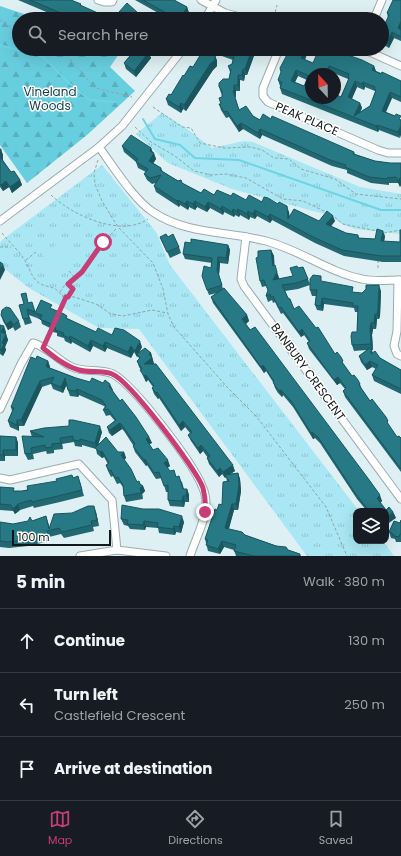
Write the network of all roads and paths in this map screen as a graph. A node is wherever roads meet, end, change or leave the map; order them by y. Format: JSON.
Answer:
{"nodes":[{"id":1,"x":98,"y":0,"type":"edge"},
{"id":2,"x":113,"y":0,"type":"edge"},
{"id":3,"x":201,"y":0,"type":"edge"},
{"id":4,"x":382,"y":0,"type":"edge"},
{"id":5,"x":215,"y":3,"type":"edge"},
{"id":6,"x":277,"y":5,"type":"dead end"},
{"id":7,"x":209,"y":12,"type":"edge"},
{"id":8,"x":224,"y":12,"type":"edge"},
{"id":9,"x":275,"y":12,"type":"edge"},
{"id":10,"x":377,"y":12,"type":"edge"},
{"id":11,"x":0,"y":20,"type":"edge"},
{"id":12,"x":12,"y":29,"type":"edge"},
{"id":13,"x":67,"y":56,"type":"edge"},
{"id":14,"x":177,"y":56,"type":"edge"},
{"id":15,"x":276,"y":56,"type":"edge"},
{"id":16,"x":379,"y":56,"type":"edge"},
{"id":17,"x":401,"y":66,"type":"edge"},
{"id":18,"x":132,"y":97,"type":"dead end"},
{"id":19,"x":153,"y":107,"type":"dead end"},
{"id":20,"x":135,"y":127,"type":"dead end"},
{"id":21,"x":99,"y":147,"type":"junction"},
{"id":22,"x":401,"y":153,"type":"edge"},
{"id":23,"x":98,"y":160,"type":"dead end"},
{"id":24,"x":51,"y":195,"type":"dead end"},
{"id":25,"x":401,"y":199,"type":"edge"},
{"id":26,"x":1,"y":218,"type":"edge"},
{"id":27,"x":148,"y":219,"type":"dead end"},
{"id":28,"x":118,"y":227,"type":"junction"},
{"id":29,"x":401,"y":230,"type":"edge"},
{"id":30,"x":2,"y":233,"type":"dead end"},
{"id":31,"x":246,"y":237,"type":"junction"},
{"id":32,"x":12,"y":246,"type":"junction"},
{"id":33,"x":0,"y":247,"type":"edge"},
{"id":34,"x":36,"y":252,"type":"dead end"},
{"id":35,"x":378,"y":255,"type":"edge"},
{"id":36,"x":25,"y":260,"type":"junction"},
{"id":37,"x":378,"y":270,"type":"dead end"},
{"id":38,"x":69,"y":271,"type":"dead end"},
{"id":39,"x":75,"y":278,"type":"junction"},
{"id":40,"x":399,"y":280,"type":"edge"},
{"id":41,"x":68,"y":284,"type":"junction"},
{"id":42,"x":60,"y":292,"type":"junction"},
{"id":43,"x":66,"y":297,"type":"junction"},
{"id":44,"x":68,"y":297,"type":"junction"},
{"id":45,"x":168,"y":314,"type":"junction"},
{"id":46,"x":58,"y":318,"type":"edge"},
{"id":47,"x":55,"y":324,"type":"edge"},
{"id":48,"x":43,"y":348,"type":"junction"},
{"id":49,"x":401,"y":356,"type":"edge"},
{"id":50,"x":0,"y":409,"type":"edge"},
{"id":51,"x":0,"y":478,"type":"edge"},
{"id":52,"x":401,"y":499,"type":"edge"},
{"id":53,"x":117,"y":550,"type":"junction"},
{"id":54,"x":80,"y":556,"type":"edge"},
{"id":55,"x":166,"y":556,"type":"edge"},
{"id":56,"x":190,"y":556,"type":"edge"},
{"id":57,"x":347,"y":556,"type":"edge"}],
"edges":[{"from":1,"to":2,"type":"street"},
{"from":3,"to":5,"type":"street"},
{"from":4,"to":10,"type":"street"},
{"from":5,"to":7,"type":"street"},
{"from":5,"to":8,"type":"street"},
{"from":6,"to":9,"type":"path"},
{"from":11,"to":12,"type":"path"},
{"from":13,"to":18,"type":"path"},
{"from":14,"to":21,"type":"street"},
{"from":15,"to":22,"type":"street","name":"PEAK PLACE"},
{"from":16,"to":17,"type":"street"},
{"from":19,"to":25,"type":"path"},
{"from":20,"to":29,"type":"path"},
{"from":21,"to":26,"type":"street"},
{"from":21,"to":31,"type":"street"},
{"from":23,"to":28,"type":"path"},
{"from":24,"to":28,"type":"path"},
{"from":27,"to":28,"type":"path"},
{"from":28,"to":39,"type":"path"},
{"from":28,"to":45,"type":"path"},
{"from":30,"to":32,"type":"path"},
{"from":31,"to":40,"type":"street"},
{"from":31,"to":52,"type":"street","name":"BANBURY CRESCENT"},
{"from":32,"to":33,"type":"path"},
{"from":32,"to":36,"type":"path"},
{"from":34,"to":36,"type":"path"},
{"from":35,"to":37,"type":"path"},
{"from":36,"to":42,"type":"path"},
{"from":38,"to":39,"type":"path"},
{"from":39,"to":41,"type":"path"},
{"from":40,"to":49,"type":"street"},
{"from":41,"to":42,"type":"path"},
{"from":41,"to":44,"type":"path"},
{"from":42,"to":43,"type":"path"},
{"from":43,"to":44,"type":"path"},
{"from":43,"to":46,"type":"path"},
{"from":44,"to":45,"type":"path"},
{"from":45,"to":57,"type":"path"},
{"from":47,"to":48,"type":"path"},
{"from":48,"to":50,"type":"street"},
{"from":48,"to":56,"type":"street"},
{"from":51,"to":53,"type":"street"},
{"from":53,"to":54,"type":"street"},
{"from":53,"to":55,"type":"street"}]}
